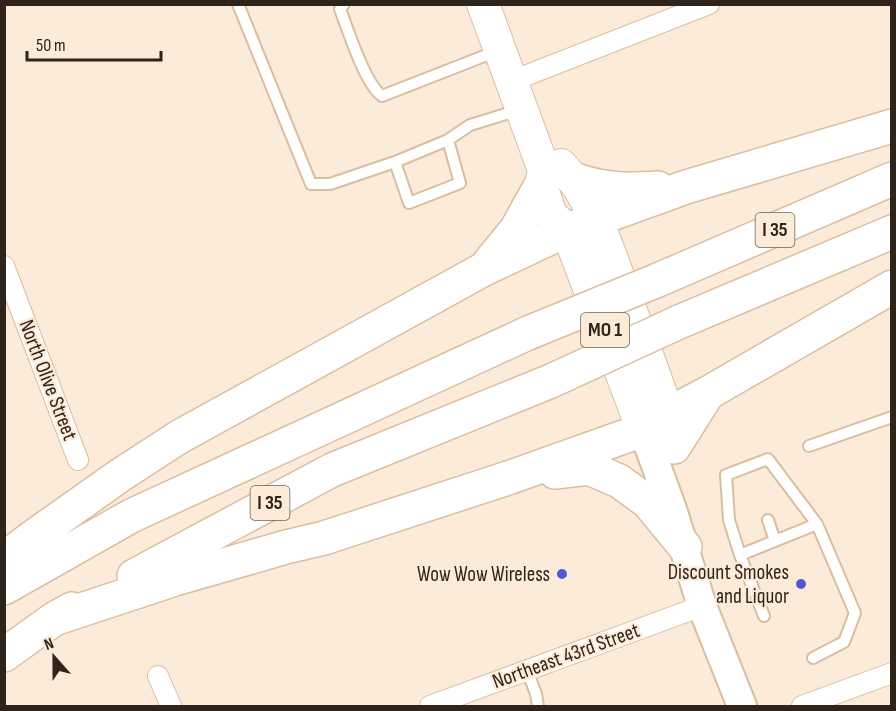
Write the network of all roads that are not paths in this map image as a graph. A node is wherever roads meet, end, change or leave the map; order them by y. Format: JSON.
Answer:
{"nodes":[{"id":1,"x":238,"y":4,"type":"edge"},
{"id":2,"x":344,"y":4,"type":"edge"},
{"id":3,"x":483,"y":4,"type":"edge"},
{"id":4,"x":709,"y":4,"type":"edge"},
{"id":5,"x":500,"y":50,"type":"junction"},
{"id":6,"x":522,"y":108,"type":"junction"},
{"id":7,"x":891,"y":126,"type":"edge"},
{"id":8,"x":448,"y":140,"type":"junction"},
{"id":9,"x":395,"y":162,"type":"junction"},
{"id":10,"x":553,"y":178,"type":"junction"},
{"id":11,"x":891,"y":179,"type":"edge"},
{"id":12,"x":687,"y":187,"type":"junction"},
{"id":13,"x":581,"y":225,"type":"junction"},
{"id":14,"x":891,"y":232,"type":"edge"},
{"id":15,"x":4,"y":266,"type":"edge"},
{"id":16,"x":484,"y":269,"type":"junction"},
{"id":17,"x":891,"y":287,"type":"edge"},
{"id":18,"x":10,"y":294,"type":"edge"},
{"id":19,"x":708,"y":393,"type":"junction"},
{"id":20,"x":891,"y":417,"type":"edge"},
{"id":21,"x":656,"y":422,"type":"junction"},
{"id":22,"x":808,"y":446,"type":"dead end"},
{"id":23,"x":674,"y":447,"type":"junction"},
{"id":24,"x":78,"y":460,"type":"dead end"},
{"id":25,"x":508,"y":478,"type":"junction"},
{"id":26,"x":670,"y":502,"type":"junction"},
{"id":27,"x":768,"y":520,"type":"dead end"},
{"id":28,"x":818,"y":524,"type":"junction"},
{"id":29,"x":775,"y":541,"type":"junction"},
{"id":30,"x":685,"y":547,"type":"junction"},
{"id":31,"x":740,"y":555,"type":"junction"},
{"id":32,"x":4,"y":559,"type":"edge"},
{"id":33,"x":4,"y":588,"type":"edge"},
{"id":34,"x":702,"y":606,"type":"junction"},
{"id":35,"x":764,"y":616,"type":"dead end"},
{"id":36,"x":54,"y":619,"type":"junction"},
{"id":37,"x":4,"y":656,"type":"edge"},
{"id":38,"x":813,"y":658,"type":"dead end"},
{"id":39,"x":527,"y":670,"type":"junction"},
{"id":40,"x":891,"y":674,"type":"edge"},
{"id":41,"x":158,"y":676,"type":"dead end"},
{"id":42,"x":832,"y":701,"type":"edge"},
{"id":43,"x":171,"y":706,"type":"edge"},
{"id":44,"x":433,"y":706,"type":"edge"},
{"id":45,"x":538,"y":706,"type":"edge"},
{"id":46,"x":742,"y":706,"type":"edge"},
{"id":47,"x":802,"y":706,"type":"edge"}],
"edges":[{"from":1,"to":9,"type":"lane"},
{"from":2,"to":5,"type":"lane"},
{"from":3,"to":5,"type":"main road","number":"MO 1"},
{"from":4,"to":6,"type":"street"},
{"from":5,"to":6,"type":"main road","number":"MO 1"},
{"from":6,"to":8,"type":"lane"},
{"from":6,"to":10,"type":"main road","number":"MO 1"},
{"from":7,"to":12,"type":"highway"},
{"from":8,"to":9,"type":"lane"},
{"from":8,"to":9,"type":"lane"},
{"from":10,"to":12,"type":"highway"},
{"from":10,"to":13,"type":"main road","number":"MO 1"},
{"from":10,"to":16,"type":"highway"},
{"from":11,"to":33,"type":"highway","number":"I 35","bridge":true},
{"from":12,"to":13,"type":"highway"},
{"from":13,"to":16,"type":"highway"},
{"from":13,"to":21,"type":"main road","number":"MO 1"},
{"from":14,"to":36,"type":"highway","number":"I 35","bridge":true},
{"from":15,"to":18,"type":"street","name":"North Olive Street"},
{"from":16,"to":32,"type":"highway"},
{"from":17,"to":19,"type":"highway"},
{"from":18,"to":24,"type":"street","name":"North Olive Street"},
{"from":19,"to":21,"type":"highway"},
{"from":19,"to":23,"type":"highway"},
{"from":20,"to":22,"type":"lane"},
{"from":21,"to":23,"type":"main road","number":"MO 1"},
{"from":21,"to":25,"type":"highway"},
{"from":21,"to":26,"type":"main road","number":"MO 1"},
{"from":23,"to":26,"type":"main road","number":"MO 1"},
{"from":25,"to":30,"type":"highway"},
{"from":25,"to":36,"type":"highway"},
{"from":26,"to":30,"type":"main road","number":"MO 1"},
{"from":27,"to":29,"type":"lane"},
{"from":28,"to":29,"type":"lane"},
{"from":28,"to":31,"type":"lane"},
{"from":28,"to":38,"type":"lane"},
{"from":29,"to":31,"type":"lane"},
{"from":30,"to":34,"type":"main road","number":"MO 1"},
{"from":31,"to":35,"type":"lane"},
{"from":34,"to":39,"type":"street","name":"Northeast 43rd Street"},
{"from":34,"to":46,"type":"main road","number":"MO 1"},
{"from":36,"to":37,"type":"highway","number":"I 35"},
{"from":39,"to":44,"type":"street","name":"Northeast 43rd Street"},
{"from":39,"to":45,"type":"lane"},
{"from":40,"to":42,"type":"street"},
{"from":41,"to":43,"type":"street"},
{"from":42,"to":47,"type":"street"}]}
